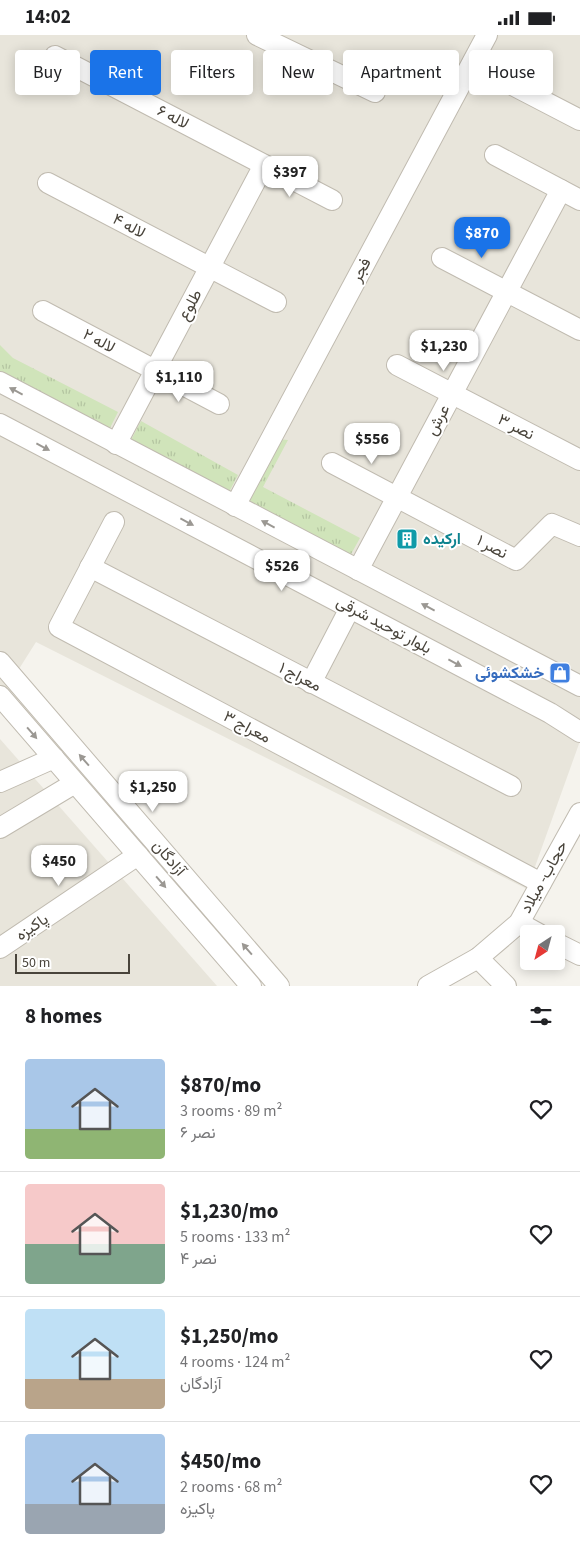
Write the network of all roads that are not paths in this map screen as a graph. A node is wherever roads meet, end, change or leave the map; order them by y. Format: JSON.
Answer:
{"nodes":[{"id":1,"x":257,"y":35,"type":"edge"},
{"id":2,"x":488,"y":35,"type":"edge"},
{"id":3,"x":480,"y":50,"type":"edge"},
{"id":4,"x":80,"y":69,"type":"edge"},
{"id":5,"x":469,"y":70,"type":"edge"},
{"id":6,"x":343,"y":77,"type":"edge"},
{"id":7,"x":532,"y":95,"type":"edge"},
{"id":8,"x":547,"y":103,"type":"junction"},
{"id":9,"x":580,"y":104,"type":"edge"},
{"id":10,"x":580,"y":120,"type":"edge"},
{"id":11,"x":495,"y":155,"type":"dead end"},
{"id":12,"x":264,"y":165,"type":"junction"},
{"id":13,"x":48,"y":183,"type":"dead end"},
{"id":14,"x":561,"y":190,"type":"junction"},
{"id":15,"x":332,"y":200,"type":"dead end"},
{"id":16,"x":580,"y":200,"type":"edge"},
{"id":17,"x":442,"y":258,"type":"dead end"},
{"id":18,"x":210,"y":269,"type":"junction"},
{"id":19,"x":507,"y":292,"type":"junction"},
{"id":20,"x":276,"y":302,"type":"dead end"},
{"id":21,"x":43,"y":311,"type":"dead end"},
{"id":22,"x":580,"y":330,"type":"edge"},
{"id":23,"x":397,"y":365,"type":"dead end"},
{"id":24,"x":155,"y":370,"type":"junction"},
{"id":25,"x":0,"y":382,"type":"edge"},
{"id":26,"x":452,"y":394,"type":"junction"},
{"id":27,"x":219,"y":404,"type":"dead end"},
{"id":28,"x":0,"y":424,"type":"edge"},
{"id":29,"x":116,"y":444,"type":"junction"},
{"id":30,"x":580,"y":461,"type":"edge"},
{"id":31,"x":332,"y":463,"type":"dead end"},
{"id":32,"x":397,"y":497,"type":"junction"},
{"id":33,"x":234,"y":506,"type":"junction"},
{"id":34,"x":580,"y":536,"type":"edge"},
{"id":35,"x":90,"y":567,"type":"junction"},
{"id":36,"x":358,"y":570,"type":"junction"},
{"id":37,"x":350,"y":608,"type":"junction"},
{"id":38,"x":59,"y":627,"type":"junction"},
{"id":39,"x":0,"y":662,"type":"edge"},
{"id":40,"x":311,"y":683,"type":"junction"},
{"id":41,"x":580,"y":685,"type":"edge"},
{"id":42,"x":0,"y":696,"type":"edge"},
{"id":43,"x":580,"y":732,"type":"edge"},
{"id":44,"x":54,"y":758,"type":"junction"},
{"id":45,"x":0,"y":782,"type":"edge"},
{"id":46,"x":75,"y":783,"type":"junction"},
{"id":47,"x":511,"y":786,"type":"dead end"},
{"id":48,"x":578,"y":821,"type":"edge"},
{"id":49,"x":0,"y":828,"type":"edge"},
{"id":50,"x":138,"y":855,"type":"junction"},
{"id":51,"x":541,"y":883,"type":"junction"},
{"id":52,"x":519,"y":923,"type":"junction"},
{"id":53,"x":523,"y":925,"type":"edge"},
{"id":54,"x":0,"y":948,"type":"edge"},
{"id":55,"x":565,"y":948,"type":"edge"},
{"id":56,"x":580,"y":955,"type":"edge"},
{"id":57,"x":478,"y":958,"type":"junction"},
{"id":58,"x":248,"y":985,"type":"edge"},
{"id":59,"x":279,"y":986,"type":"edge"},
{"id":60,"x":428,"y":986,"type":"edge"},
{"id":61,"x":506,"y":986,"type":"edge"}],
"edges":[{"from":1,"to":6,"type":"street"},
{"from":2,"to":3,"type":"street","name":"فجر"},
{"from":4,"to":12,"type":"street","name":"لاله ۶"},
{"from":5,"to":33,"type":"street","name":"فجر"},
{"from":7,"to":8,"type":"street"},
{"from":8,"to":9,"type":"street"},
{"from":8,"to":10,"type":"street"},
{"from":11,"to":14,"type":"street"},
{"from":12,"to":15,"type":"street","name":"لاله ۶"},
{"from":12,"to":18,"type":"street","name":"طلوع"},
{"from":13,"to":18,"type":"street","name":"لاله ۴"},
{"from":14,"to":16,"type":"street"},
{"from":14,"to":19,"type":"street","name":"عرش"},
{"from":17,"to":19,"type":"street"},
{"from":18,"to":20,"type":"street","name":"لاله ۴"},
{"from":18,"to":24,"type":"street","name":"طلوع"},
{"from":19,"to":22,"type":"street"},
{"from":19,"to":26,"type":"street","name":"عرش"},
{"from":21,"to":24,"type":"street","name":"لاله ۲"},
{"from":23,"to":26,"type":"street","name":"نصر ۳"},
{"from":24,"to":27,"type":"street","name":"لاله ۲"},
{"from":24,"to":29,"type":"street","name":"طلوع"},
{"from":29,"to":25,"type":"street","one_way":true},
{"from":26,"to":30,"type":"street","name":"نصر ۳"},
{"from":26,"to":32,"type":"street","name":"عرش"},
{"from":28,"to":37,"type":"street","name":"بلوار توحید شرقی","one_way":true},
{"from":29,"to":33,"type":"street"},
{"from":31,"to":32,"type":"street"},
{"from":32,"to":34,"type":"street","name":"نصر ۱"},
{"from":32,"to":36,"type":"street","name":"عرش"},
{"from":36,"to":33,"type":"street","one_way":true},
{"from":35,"to":38,"type":"street"},
{"from":35,"to":38,"type":"street"},
{"from":35,"to":40,"type":"street","name":"معراج ۱"},
{"from":41,"to":36,"type":"street","one_way":true},
{"from":37,"to":40,"type":"street"},
{"from":37,"to":43,"type":"street","name":"بلوار توحید شرقی","one_way":true},
{"from":38,"to":51,"type":"street","name":"معراج ۳"},
{"from":59,"to":39,"type":"street","name":"آزادگان","one_way":true},
{"from":40,"to":47,"type":"street","name":"معراج ۱"},
{"from":42,"to":44,"type":"street","name":"آزادگان","one_way":true},
{"from":44,"to":45,"type":"street"},
{"from":44,"to":46,"type":"street","name":"آزادگان"},
{"from":46,"to":49,"type":"street"},
{"from":46,"to":50,"type":"street","name":"آزادگان"},
{"from":48,"to":51,"type":"street","name":"حجاب- میلاد"},
{"from":50,"to":54,"type":"street","name":"پاکیزه"},
{"from":50,"to":58,"type":"street","name":"آزادگان","one_way":true},
{"from":51,"to":52,"type":"street","name":"حجاب- میلاد"},
{"from":52,"to":53,"type":"street"},
{"from":52,"to":57,"type":"street","name":"حجاب- میلاد"},
{"from":55,"to":56,"type":"street"},
{"from":57,"to":60,"type":"street","name":"حجاب- میلاد"},
{"from":57,"to":61,"type":"street"}]}
